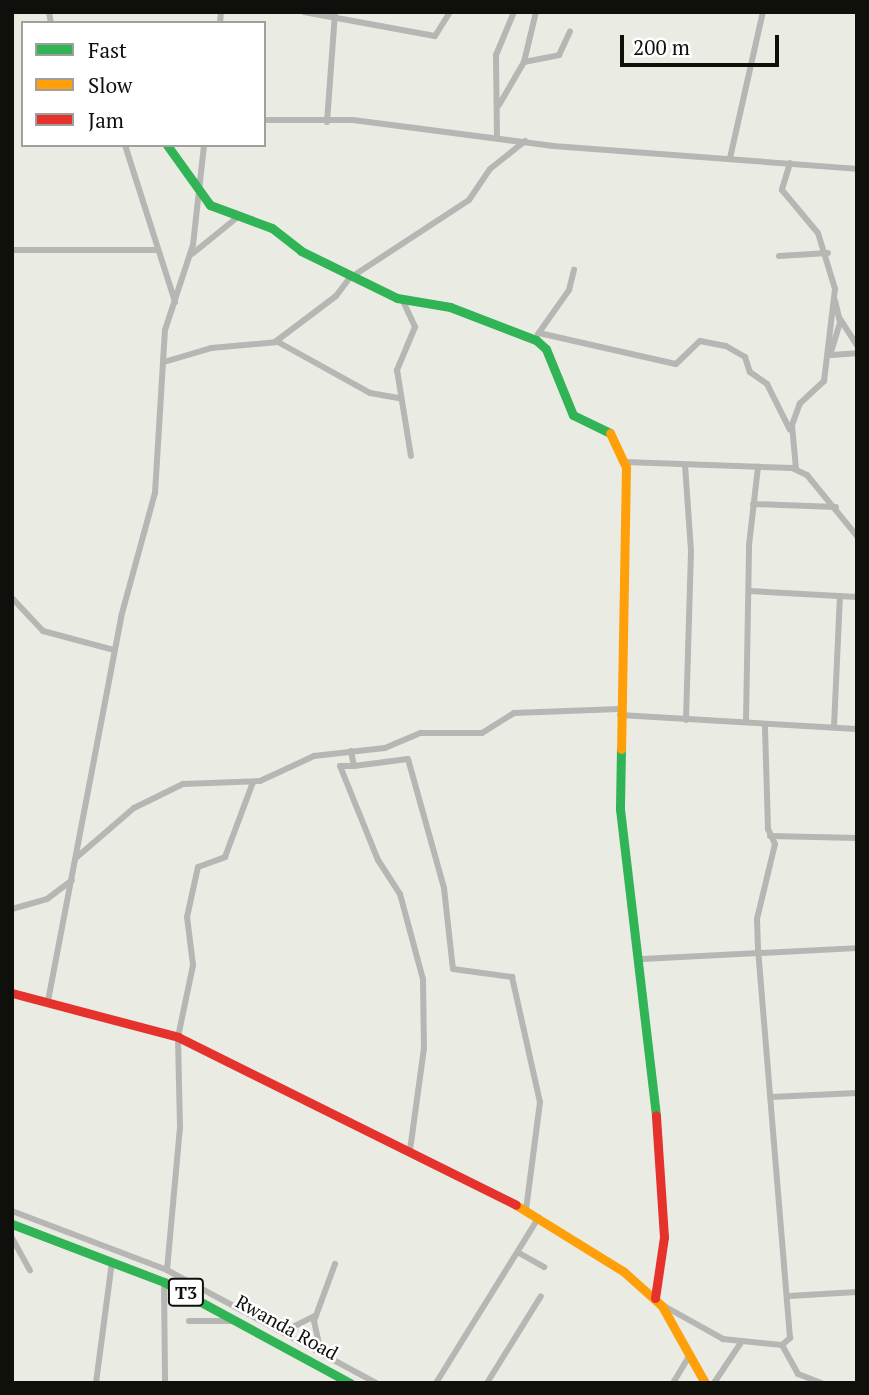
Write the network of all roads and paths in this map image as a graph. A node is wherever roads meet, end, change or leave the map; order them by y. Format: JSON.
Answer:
{"nodes":[{"id":1,"x":304,"y":12,"type":"edge"},
{"id":2,"x":450,"y":12,"type":"edge"},
{"id":3,"x":514,"y":12,"type":"edge"},
{"id":4,"x":536,"y":12,"type":"edge"},
{"id":5,"x":763,"y":12,"type":"edge"},
{"id":6,"x":334,"y":15,"type":"edge"},
{"id":7,"x":570,"y":31,"type":"dead end"},
{"id":8,"x":524,"y":62,"type":"junction"},
{"id":9,"x":498,"y":107,"type":"junction"},
{"id":10,"x":266,"y":120,"type":"edge"},
{"id":11,"x":327,"y":122,"type":"junction"},
{"id":12,"x":497,"y":138,"type":"junction"},
{"id":13,"x":525,"y":141,"type":"junction"},
{"id":14,"x":126,"y":147,"type":"edge"},
{"id":15,"x":168,"y":147,"type":"edge"},
{"id":16,"x":204,"y":147,"type":"edge"},
{"id":17,"x":730,"y":158,"type":"junction"},
{"id":18,"x":790,"y":163,"type":"junction"},
{"id":19,"x":857,"y":169,"type":"edge"},
{"id":20,"x":197,"y":193,"type":"junction"},
{"id":21,"x":239,"y":216,"type":"junction"},
{"id":22,"x":12,"y":250,"type":"edge"},
{"id":23,"x":157,"y":250,"type":"junction"},
{"id":24,"x":828,"y":253,"type":"junction"},
{"id":25,"x":191,"y":255,"type":"junction"},
{"id":26,"x":779,"y":256,"type":"dead end"},
{"id":27,"x":573,"y":270,"type":"dead end"},
{"id":28,"x":354,"y":274,"type":"junction"},
{"id":29,"x":402,"y":299,"type":"junction"},
{"id":30,"x":835,"y":301,"type":"junction"},
{"id":31,"x":175,"y":302,"type":"junction"},
{"id":32,"x":840,"y":319,"type":"junction"},
{"id":33,"x":536,"y":336,"type":"junction"},
{"id":34,"x":275,"y":342,"type":"junction"},
{"id":35,"x":857,"y":345,"type":"edge"},
{"id":36,"x":831,"y":353,"type":"junction"},
{"id":37,"x":857,"y":353,"type":"edge"},
{"id":38,"x":164,"y":362,"type":"junction"},
{"id":39,"x":399,"y":398,"type":"junction"},
{"id":40,"x":790,"y":432,"type":"junction"},
{"id":41,"x":411,"y":456,"type":"dead end"},
{"id":42,"x":625,"y":462,"type":"junction"},
{"id":43,"x":685,"y":465,"type":"junction"},
{"id":44,"x":758,"y":467,"type":"junction"},
{"id":45,"x":796,"y":469,"type":"junction"},
{"id":46,"x":753,"y":504,"type":"junction"},
{"id":47,"x":836,"y":507,"type":"junction"},
{"id":48,"x":857,"y":536,"type":"edge"},
{"id":49,"x":749,"y":591,"type":"junction"},
{"id":50,"x":840,"y":596,"type":"junction"},
{"id":51,"x":857,"y":597,"type":"edge"},
{"id":52,"x":12,"y":598,"type":"edge"},
{"id":53,"x":114,"y":650,"type":"junction"},
{"id":54,"x":619,"y":711,"type":"junction"},
{"id":55,"x":686,"y":720,"type":"junction"},
{"id":56,"x":746,"y":723,"type":"junction"},
{"id":57,"x":765,"y":725,"type":"junction"},
{"id":58,"x":834,"y":727,"type":"junction"},
{"id":59,"x":857,"y":729,"type":"edge"},
{"id":60,"x":351,"y":751,"type":"junction"},
{"id":61,"x":332,"y":753,"type":"junction"},
{"id":62,"x":341,"y":766,"type":"junction"},
{"id":63,"x":354,"y":766,"type":"junction"},
{"id":64,"x":253,"y":782,"type":"junction"},
{"id":65,"x":770,"y":836,"type":"junction"},
{"id":66,"x":857,"y":838,"type":"edge"},
{"id":67,"x":76,"y":858,"type":"junction"},
{"id":68,"x":72,"y":880,"type":"junction"},
{"id":69,"x":12,"y":909,"type":"edge"},
{"id":70,"x":857,"y":948,"type":"edge"},
{"id":71,"x":759,"y":955,"type":"junction"},
{"id":72,"x":642,"y":959,"type":"junction"},
{"id":73,"x":12,"y":993,"type":"edge"},
{"id":74,"x":48,"y":1001,"type":"junction"},
{"id":75,"x":178,"y":1037,"type":"junction"},
{"id":76,"x":857,"y":1093,"type":"edge"},
{"id":77,"x":771,"y":1097,"type":"junction"},
{"id":78,"x":410,"y":1150,"type":"junction"},
{"id":79,"x":526,"y":1210,"type":"junction"},
{"id":80,"x":12,"y":1211,"type":"edge"},
{"id":81,"x":539,"y":1217,"type":"junction"},
{"id":82,"x":12,"y":1224,"type":"edge"},
{"id":83,"x":12,"y":1238,"type":"edge"},
{"id":84,"x":519,"y":1253,"type":"junction"},
{"id":85,"x":112,"y":1260,"type":"junction"},
{"id":86,"x":335,"y":1264,"type":"dead end"},
{"id":87,"x":544,"y":1267,"type":"dead end"},
{"id":88,"x":30,"y":1270,"type":"dead end"},
{"id":89,"x":167,"y":1270,"type":"junction"},
{"id":90,"x":164,"y":1282,"type":"junction"},
{"id":91,"x":857,"y":1292,"type":"edge"},
{"id":92,"x":541,"y":1296,"type":"dead end"},
{"id":93,"x":789,"y":1297,"type":"junction"},
{"id":94,"x":658,"y":1302,"type":"junction"},
{"id":95,"x":315,"y":1316,"type":"junction"},
{"id":96,"x":237,"y":1319,"type":"junction"},
{"id":97,"x":189,"y":1321,"type":"dead end"},
{"id":98,"x":285,"y":1331,"type":"junction"},
{"id":99,"x":742,"y":1341,"type":"junction"},
{"id":100,"x":782,"y":1345,"type":"junction"},
{"id":101,"x":320,"y":1349,"type":"junction"},
{"id":102,"x":691,"y":1353,"type":"junction"},
{"id":103,"x":96,"y":1383,"type":"edge"},
{"id":104,"x":165,"y":1383,"type":"edge"},
{"id":105,"x":350,"y":1383,"type":"edge"},
{"id":106,"x":376,"y":1383,"type":"edge"},
{"id":107,"x":436,"y":1383,"type":"edge"},
{"id":108,"x":487,"y":1383,"type":"edge"},
{"id":109,"x":673,"y":1383,"type":"edge"},
{"id":110,"x":705,"y":1383,"type":"edge"},
{"id":111,"x":714,"y":1383,"type":"edge"},
{"id":112,"x":821,"y":1383,"type":"edge"}],
"edges":[{"from":1,"to":6,"type":"street"},
{"from":2,"to":6,"type":"street"},
{"from":3,"to":9,"type":"street"},
{"from":4,"to":8,"type":"street"},
{"from":5,"to":17,"type":"street"},
{"from":6,"to":11,"type":"street"},
{"from":7,"to":8,"type":"street"},
{"from":8,"to":9,"type":"street"},
{"from":9,"to":12,"type":"street"},
{"from":10,"to":11,"type":"street"},
{"from":11,"to":12,"type":"street"},
{"from":12,"to":13,"type":"street"},
{"from":13,"to":17,"type":"street"},
{"from":13,"to":28,"type":"street"},
{"from":14,"to":23,"type":"street"},
{"from":15,"to":20,"type":"main road"},
{"from":16,"to":20,"type":"street"},
{"from":17,"to":18,"type":"street"},
{"from":18,"to":19,"type":"street"},
{"from":18,"to":24,"type":"street"},
{"from":20,"to":21,"type":"main road"},
{"from":20,"to":25,"type":"street"},
{"from":21,"to":25,"type":"street"},
{"from":21,"to":28,"type":"main road"},
{"from":22,"to":23,"type":"street"},
{"from":23,"to":31,"type":"street"},
{"from":24,"to":26,"type":"street"},
{"from":24,"to":30,"type":"street"},
{"from":25,"to":31,"type":"street"},
{"from":27,"to":33,"type":"street"},
{"from":28,"to":29,"type":"main road"},
{"from":28,"to":34,"type":"street"},
{"from":29,"to":33,"type":"main road"},
{"from":29,"to":39,"type":"street"},
{"from":30,"to":32,"type":"street"},
{"from":30,"to":36,"type":"street"},
{"from":31,"to":38,"type":"street"},
{"from":32,"to":35,"type":"street"},
{"from":32,"to":36,"type":"street"},
{"from":33,"to":40,"type":"street"},
{"from":33,"to":42,"type":"main road"},
{"from":34,"to":38,"type":"street"},
{"from":34,"to":39,"type":"street"},
{"from":36,"to":37,"type":"street"},
{"from":36,"to":40,"type":"street"},
{"from":38,"to":53,"type":"street"},
{"from":39,"to":41,"type":"street"},
{"from":40,"to":45,"type":"street"},
{"from":42,"to":43,"type":"street"},
{"from":42,"to":54,"type":"main road"},
{"from":43,"to":44,"type":"street"},
{"from":43,"to":55,"type":"street"},
{"from":44,"to":45,"type":"street"},
{"from":44,"to":46,"type":"street"},
{"from":45,"to":47,"type":"street"},
{"from":46,"to":47,"type":"street"},
{"from":46,"to":49,"type":"street"},
{"from":47,"to":48,"type":"street"},
{"from":49,"to":50,"type":"street"},
{"from":49,"to":56,"type":"street"},
{"from":50,"to":51,"type":"street"},
{"from":50,"to":58,"type":"street"},
{"from":52,"to":53,"type":"street"},
{"from":53,"to":67,"type":"street"},
{"from":54,"to":55,"type":"street"},
{"from":54,"to":60,"type":"street"},
{"from":54,"to":72,"type":"main road"},
{"from":55,"to":56,"type":"street"},
{"from":56,"to":57,"type":"street"},
{"from":57,"to":58,"type":"street"},
{"from":57,"to":65,"type":"street"},
{"from":58,"to":59,"type":"street"},
{"from":60,"to":61,"type":"street"},
{"from":60,"to":63,"type":"street"},
{"from":61,"to":62,"type":"street"},
{"from":61,"to":64,"type":"street"},
{"from":62,"to":63,"type":"street"},
{"from":62,"to":78,"type":"street"},
{"from":63,"to":79,"type":"street"},
{"from":64,"to":67,"type":"street"},
{"from":64,"to":75,"type":"street"},
{"from":65,"to":66,"type":"street"},
{"from":65,"to":71,"type":"street"},
{"from":67,"to":68,"type":"street"},
{"from":68,"to":69,"type":"street"},
{"from":68,"to":74,"type":"street"},
{"from":70,"to":71,"type":"street"},
{"from":71,"to":72,"type":"street"},
{"from":71,"to":77,"type":"street"},
{"from":72,"to":94,"type":"main road"},
{"from":73,"to":74,"type":"main road"},
{"from":74,"to":75,"type":"main road"},
{"from":75,"to":78,"type":"main road"},
{"from":75,"to":89,"type":"street"},
{"from":76,"to":77,"type":"street"},
{"from":77,"to":93,"type":"street"},
{"from":78,"to":79,"type":"main road"},
{"from":79,"to":81,"type":"main road"},
{"from":80,"to":89,"type":"street"},
{"from":81,"to":84,"type":"street"},
{"from":81,"to":94,"type":"main road"},
{"from":82,"to":85,"type":"main road","name":"Rwanda Road","number":"T3"},
{"from":83,"to":88,"type":"street"},
{"from":84,"to":87,"type":"street"},
{"from":84,"to":107,"type":"street"},
{"from":85,"to":90,"type":"main road","name":"Rwanda Road","number":"T3"},
{"from":85,"to":103,"type":"street"},
{"from":86,"to":95,"type":"street"},
{"from":89,"to":98,"type":"street"},
{"from":90,"to":96,"type":"main road","name":"Rwanda Road","number":"T3"},
{"from":90,"to":104,"type":"street"},
{"from":91,"to":93,"type":"street"},
{"from":92,"to":108,"type":"street"},
{"from":93,"to":100,"type":"street"},
{"from":94,"to":99,"type":"street"},
{"from":94,"to":102,"type":"main road"},
{"from":95,"to":98,"type":"street"},
{"from":95,"to":101,"type":"street"},
{"from":96,"to":97,"type":"street"},
{"from":96,"to":105,"type":"main road","name":"Rwanda Road","number":"T3"},
{"from":98,"to":101,"type":"street"},
{"from":99,"to":100,"type":"street"},
{"from":99,"to":111,"type":"street"},
{"from":100,"to":112,"type":"street"},
{"from":101,"to":106,"type":"street"},
{"from":102,"to":109,"type":"street"},
{"from":102,"to":110,"type":"main road"}]}
